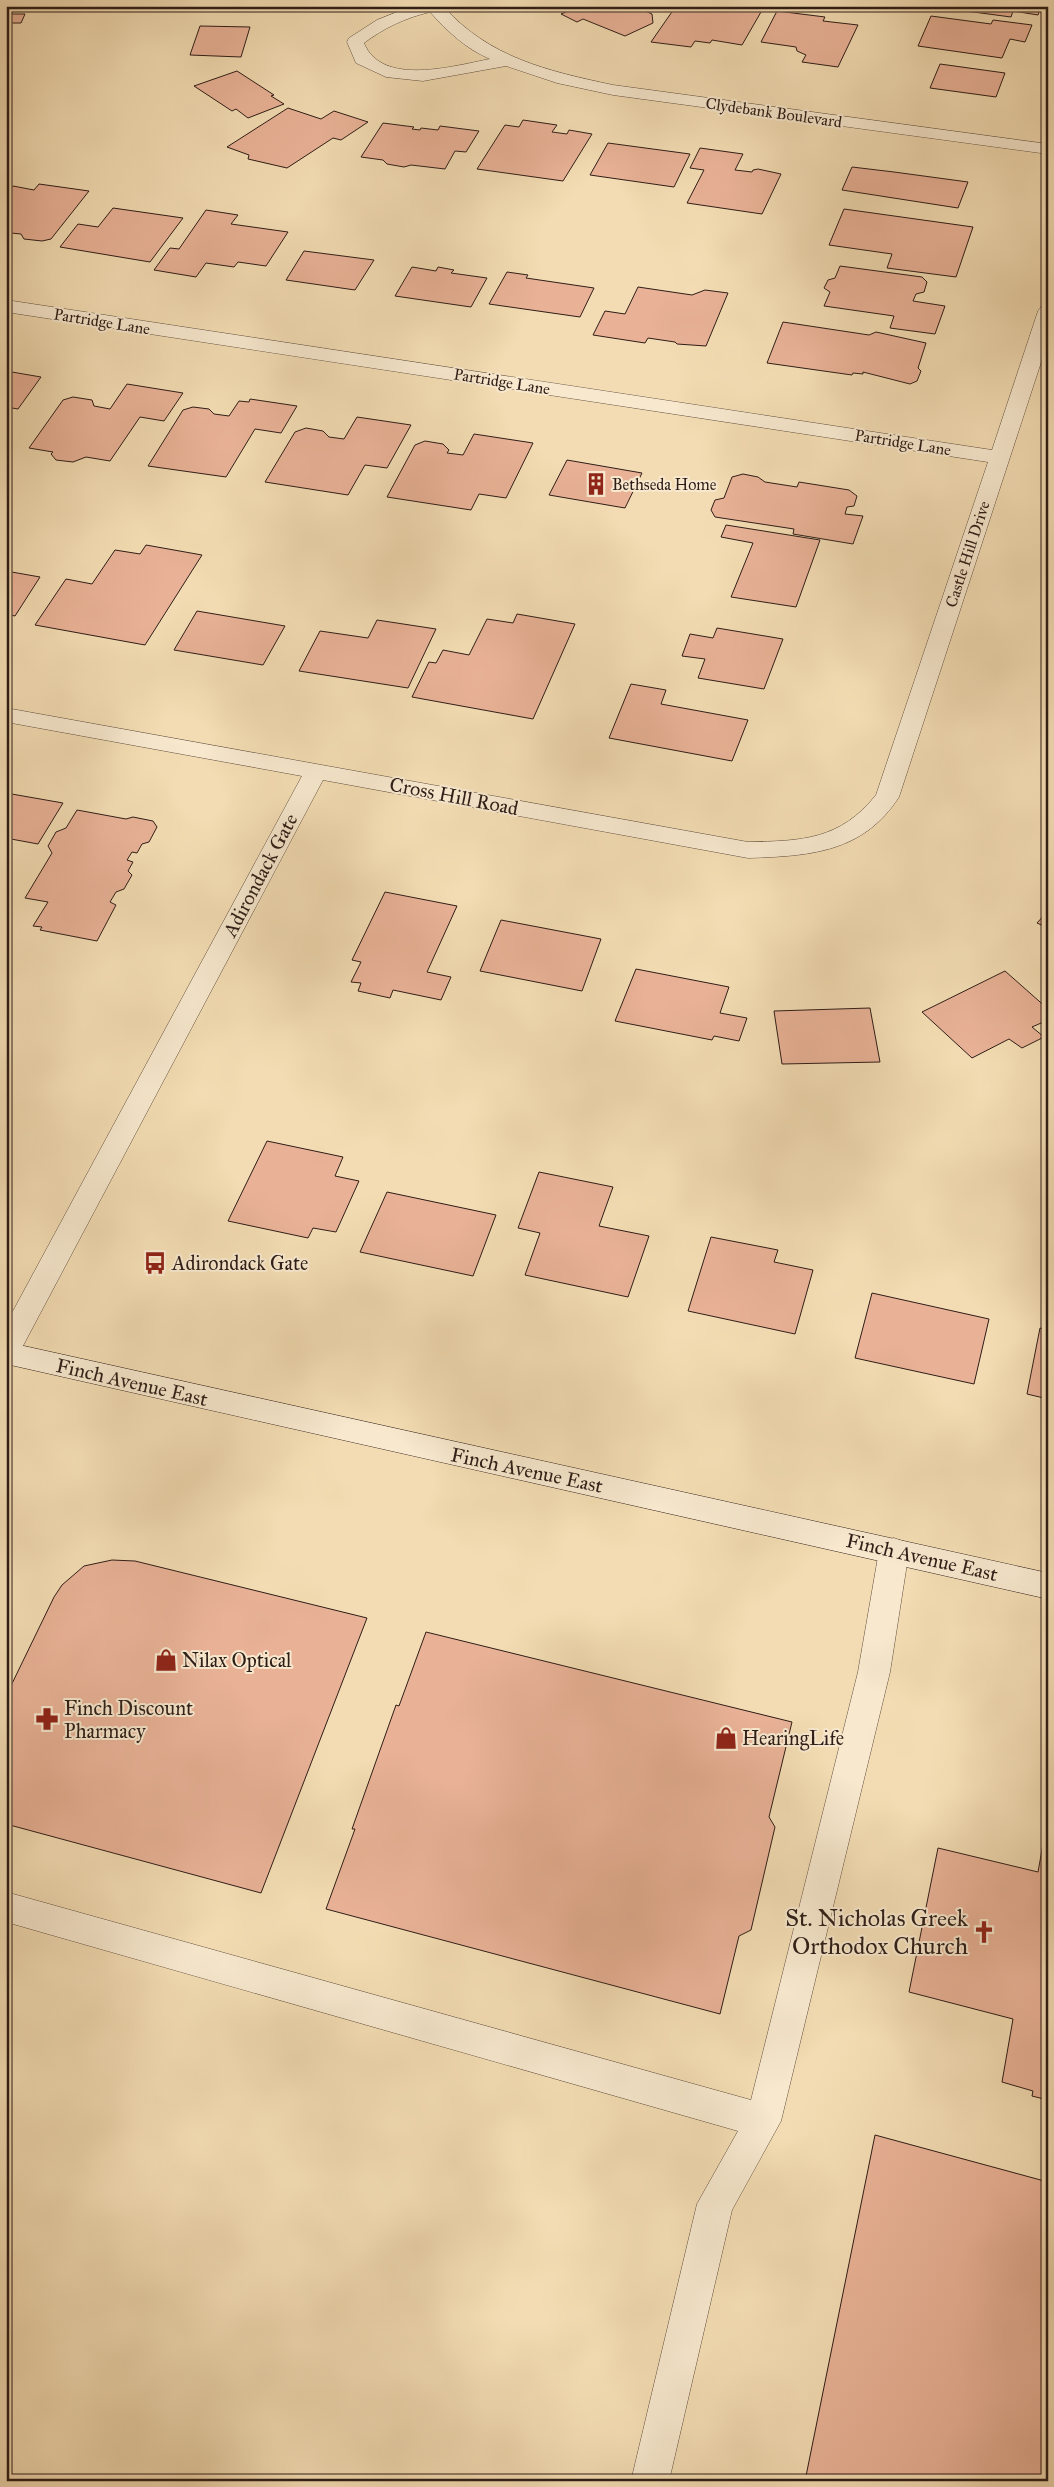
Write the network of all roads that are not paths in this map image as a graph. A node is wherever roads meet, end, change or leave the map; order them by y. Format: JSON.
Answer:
{"nodes":[{"id":1,"x":433,"y":6,"type":"edge"},
{"id":2,"x":503,"y":62,"type":"junction"},
{"id":3,"x":1048,"y":149,"type":"edge"},
{"id":4,"x":6,"y":306,"type":"edge"},
{"id":5,"x":1048,"y":311,"type":"edge"},
{"id":6,"x":998,"y":457,"type":"junction"},
{"id":7,"x":6,"y":715,"type":"edge"},
{"id":8,"x":316,"y":770,"type":"junction"},
{"id":9,"x":888,"y":797,"type":"joint"},
{"id":10,"x":6,"y":1352,"type":"edge"},
{"id":11,"x":894,"y":1551,"type":"junction"},
{"id":12,"x":1048,"y":1586,"type":"edge"},
{"id":13,"x":6,"y":1907,"type":"edge"},
{"id":14,"x":763,"y":2121,"type":"junction"},
{"id":15,"x":650,"y":2481,"type":"edge"}],
"edges":[{"from":1,"to":2,"type":"street","name":"Clydebank Boulevard"},
{"from":1,"to":2,"type":"street","name":"Clydebank Boulevard"},
{"from":2,"to":3,"type":"street","name":"Clydebank Boulevard"},
{"from":4,"to":6,"type":"street","name":"Partridge Lane"},
{"from":5,"to":6,"type":"street","name":"Castle Hill Drive"},
{"from":6,"to":9,"type":"street","name":"Castle Hill Drive"},
{"from":7,"to":8,"type":"street","name":"Cross Hill Road"},
{"from":8,"to":9,"type":"street","name":"Cross Hill Road"},
{"from":8,"to":10,"type":"street","name":"Adirondack Gate"},
{"from":10,"to":11,"type":"street","name":"Finch Avenue East"},
{"from":11,"to":12,"type":"street","name":"Finch Avenue East"},
{"from":11,"to":14,"type":"street"},
{"from":13,"to":14,"type":"street"},
{"from":14,"to":15,"type":"street"}]}
